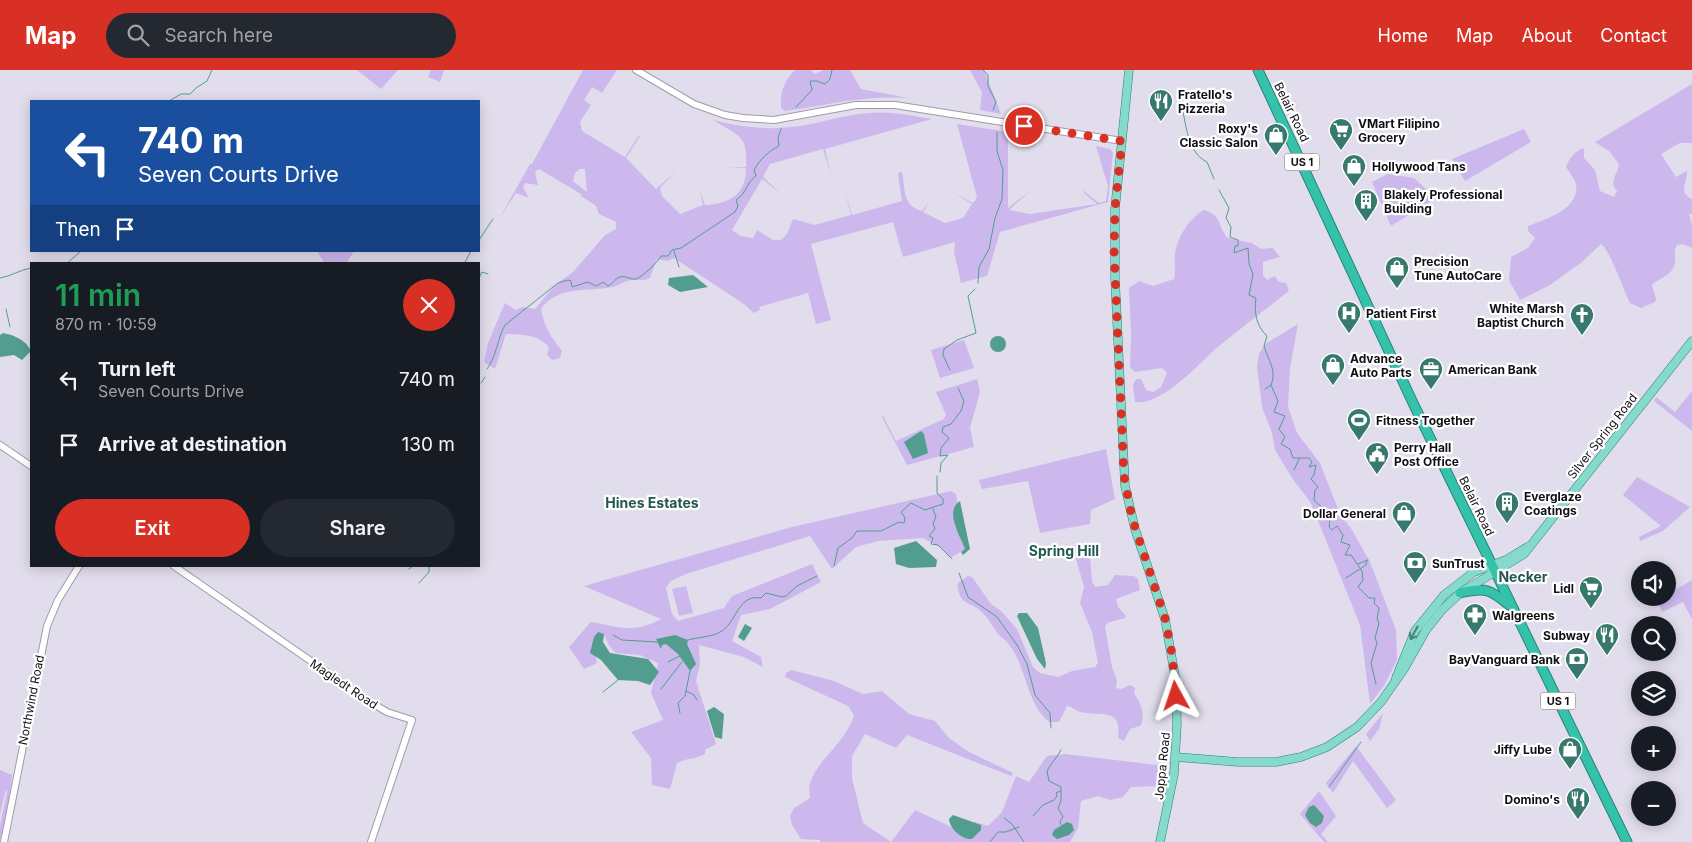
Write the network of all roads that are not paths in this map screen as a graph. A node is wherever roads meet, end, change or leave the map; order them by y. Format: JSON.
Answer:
{"nodes":[{"id":1,"x":636,"y":70,"type":"edge"},
{"id":2,"x":1129,"y":70,"type":"edge"},
{"id":3,"x":1258,"y":70,"type":"edge"},
{"id":4,"x":1122,"y":141,"type":"junction"},
{"id":5,"x":1692,"y":340,"type":"edge"},
{"id":6,"x":0,"y":444,"type":"edge"},
{"id":7,"x":30,"y":465,"type":"edge"},
{"id":8,"x":78,"y":567,"type":"edge"},
{"id":9,"x":175,"y":567,"type":"edge"},
{"id":10,"x":1494,"y":568,"type":"junction"},
{"id":11,"x":1460,"y":593,"type":"junction"},
{"id":12,"x":1512,"y":607,"type":"junction"},
{"id":13,"x":1395,"y":680,"type":"junction"},
{"id":14,"x":1176,"y":757,"type":"junction"},
{"id":15,"x":4,"y":842,"type":"edge"},
{"id":16,"x":370,"y":842,"type":"edge"},
{"id":17,"x":1160,"y":842,"type":"edge"},
{"id":18,"x":1627,"y":842,"type":"edge"}],
"edges":[{"from":1,"to":4,"type":"street"},
{"from":2,"to":4,"type":"main road","name":"Joppa Road"},
{"from":3,"to":10,"type":"highway","name":"Belair Road","number":"US 1"},
{"from":4,"to":14,"type":"main road","name":"Joppa Road"},
{"from":5,"to":10,"type":"main road","name":"Silver Spring Road"},
{"from":6,"to":7,"type":"street"},
{"from":8,"to":15,"type":"street","name":"Northwind Road"},
{"from":9,"to":16,"type":"street","name":"Magledt Road"},
{"from":10,"to":11,"type":"main road","name":"Silver Spring Road"},
{"from":10,"to":12,"type":"highway","name":"Belair Road","number":"US 1"},
{"from":10,"to":13,"type":"main road","name":"Silver Spring Road","one_way":true},
{"from":11,"to":12,"type":"highway"},
{"from":11,"to":13,"type":"main road","name":"Silver Spring Road"},
{"from":12,"to":18,"type":"highway","name":"Belair Road","number":"US 1"},
{"from":13,"to":14,"type":"main road","name":"Silver Spring Road"},
{"from":14,"to":17,"type":"main road","name":"Joppa Road"}]}
